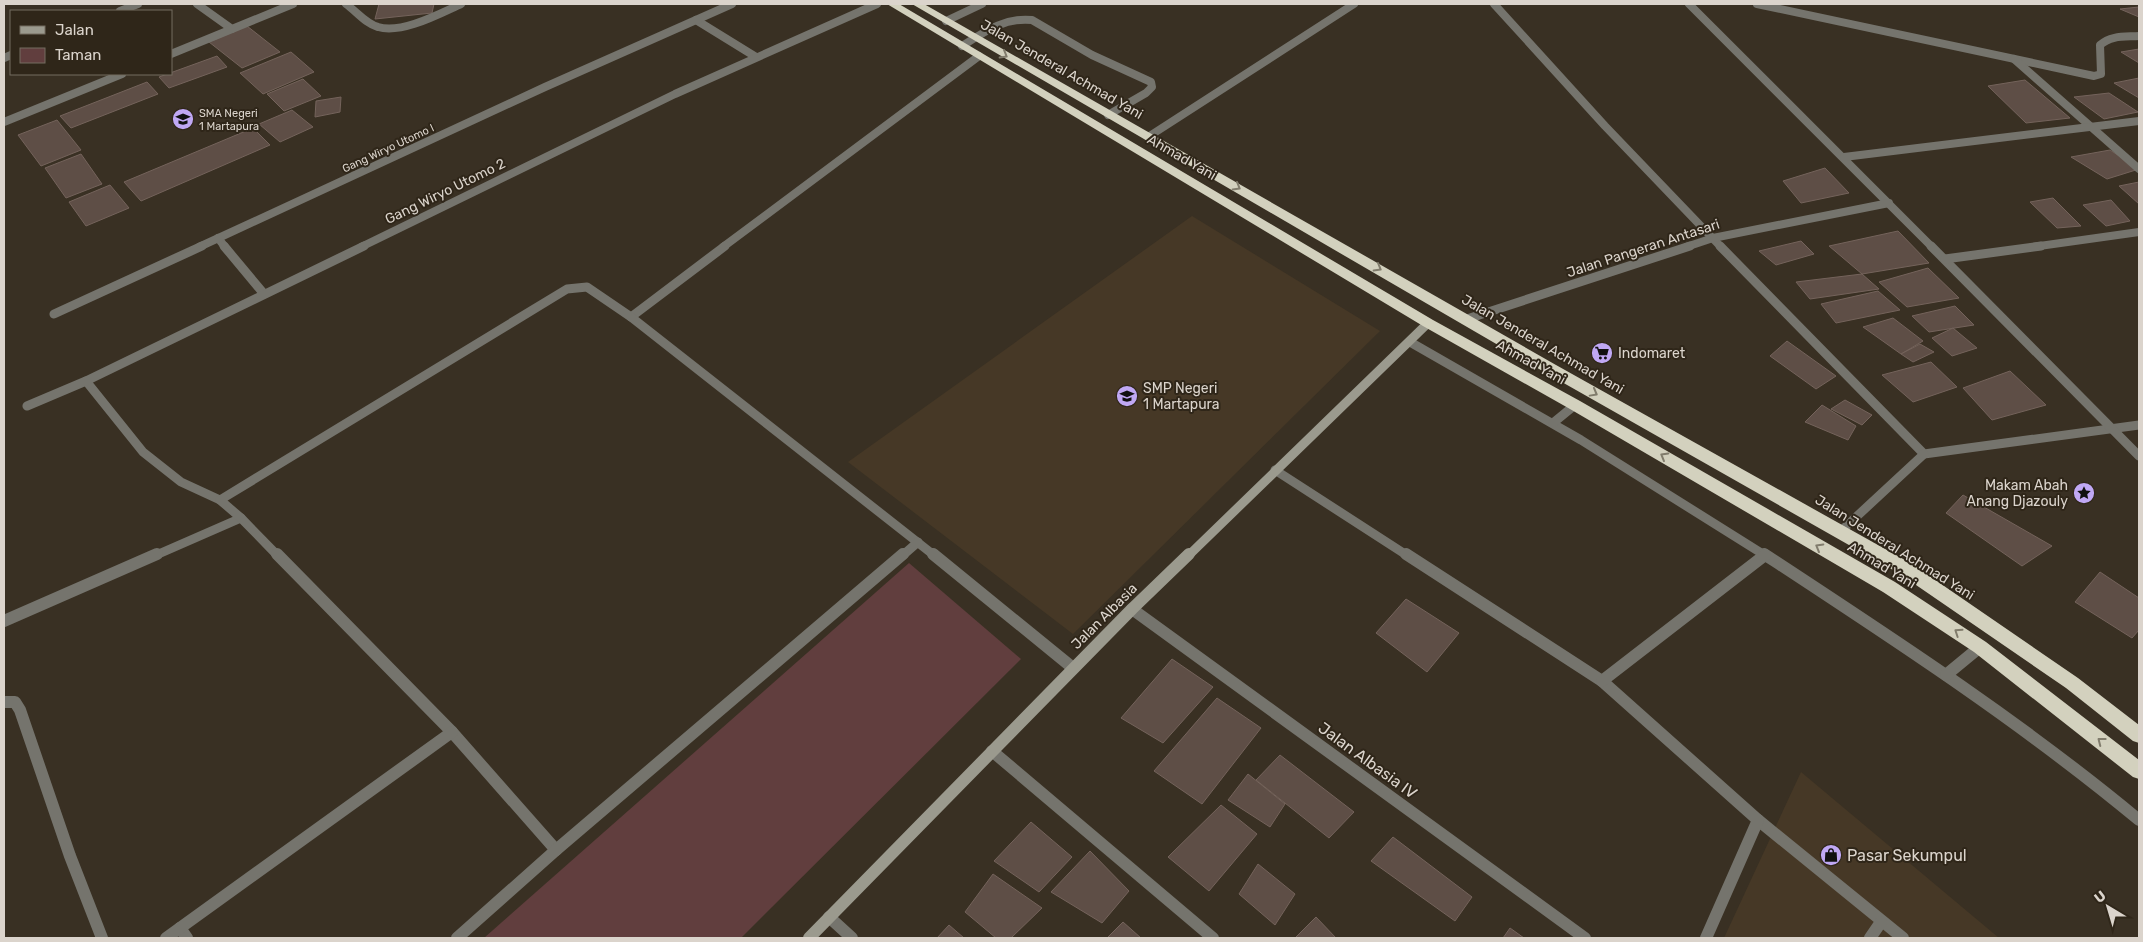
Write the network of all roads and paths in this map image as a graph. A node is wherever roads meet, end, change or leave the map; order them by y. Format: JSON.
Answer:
{"nodes":[{"id":1,"x":138,"y":4,"type":"edge"},
{"id":2,"x":197,"y":4,"type":"edge"},
{"id":3,"x":293,"y":4,"type":"edge"},
{"id":4,"x":346,"y":4,"type":"edge"},
{"id":5,"x":462,"y":4,"type":"edge"},
{"id":6,"x":732,"y":4,"type":"edge"},
{"id":7,"x":877,"y":4,"type":"edge"},
{"id":8,"x":892,"y":4,"type":"edge"},
{"id":9,"x":917,"y":4,"type":"edge"},
{"id":10,"x":982,"y":4,"type":"edge"},
{"id":11,"x":1354,"y":4,"type":"edge"},
{"id":12,"x":1494,"y":4,"type":"edge"},
{"id":13,"x":1689,"y":4,"type":"edge"},
{"id":14,"x":1757,"y":4,"type":"edge"},
{"id":15,"x":123,"y":10,"type":"edge"},
{"id":16,"x":696,"y":20,"type":"junction"},
{"id":17,"x":946,"y":21,"type":"junction"},
{"id":18,"x":232,"y":29,"type":"junction"},
{"id":19,"x":2139,"y":36,"type":"edge"},
{"id":20,"x":976,"y":38,"type":"junction"},
{"id":21,"x":962,"y":46,"type":"junction"},
{"id":22,"x":172,"y":54,"type":"edge"},
{"id":23,"x":980,"y":56,"type":"junction"},
{"id":24,"x":756,"y":57,"type":"junction"},
{"id":25,"x":2012,"y":58,"type":"junction"},
{"id":26,"x":120,"y":75,"type":"edge"},
{"id":27,"x":1108,"y":115,"type":"junction"},
{"id":28,"x":2139,"y":121,"type":"edge"},
{"id":29,"x":4,"y":122,"type":"edge"},
{"id":30,"x":2089,"y":127,"type":"junction"},
{"id":31,"x":1148,"y":138,"type":"junction"},
{"id":32,"x":1844,"y":157,"type":"junction"},
{"id":33,"x":2139,"y":169,"type":"edge"},
{"id":34,"x":1889,"y":203,"type":"junction"},
{"id":35,"x":2139,"y":232,"type":"edge"},
{"id":36,"x":218,"y":238,"type":"junction"},
{"id":37,"x":1713,"y":238,"type":"junction"},
{"id":38,"x":1945,"y":259,"type":"junction"},
{"id":39,"x":264,"y":294,"type":"junction"},
{"id":40,"x":54,"y":314,"type":"dead end"},
{"id":41,"x":631,"y":317,"type":"junction"},
{"id":42,"x":1467,"y":319,"type":"junction"},
{"id":43,"x":1428,"y":323,"type":"junction"},
{"id":44,"x":1410,"y":342,"type":"junction"},
{"id":45,"x":86,"y":381,"type":"junction"},
{"id":46,"x":1575,"y":405,"type":"junction"},
{"id":47,"x":27,"y":406,"type":"dead end"},
{"id":48,"x":1553,"y":423,"type":"junction"},
{"id":49,"x":2139,"y":425,"type":"edge"},
{"id":50,"x":1659,"y":428,"type":"junction"},
{"id":51,"x":2113,"y":429,"type":"junction"},
{"id":52,"x":1646,"y":446,"type":"junction"},
{"id":53,"x":1694,"y":448,"type":"junction"},
{"id":54,"x":1924,"y":454,"type":"junction"},
{"id":55,"x":2139,"y":456,"type":"edge"},
{"id":56,"x":1681,"y":466,"type":"junction"},
{"id":57,"x":1275,"y":470,"type":"junction"},
{"id":58,"x":220,"y":500,"type":"junction"},
{"id":59,"x":241,"y":518,"type":"junction"},
{"id":60,"x":1841,"y":531,"type":"junction"},
{"id":61,"x":918,"y":542,"type":"junction"},
{"id":62,"x":1765,"y":555,"type":"junction"},
{"id":63,"x":1132,"y":609,"type":"junction"},
{"id":64,"x":4,"y":621,"type":"edge"},
{"id":65,"x":1980,"y":646,"type":"junction"},
{"id":66,"x":1073,"y":668,"type":"junction"},
{"id":67,"x":1946,"y":675,"type":"junction"},
{"id":68,"x":1602,"y":681,"type":"junction"},
{"id":69,"x":4,"y":702,"type":"edge"},
{"id":70,"x":452,"y":732,"type":"junction"},
{"id":71,"x":2139,"y":735,"type":"edge"},
{"id":72,"x":992,"y":751,"type":"junction"},
{"id":73,"x":2139,"y":771,"type":"edge"},
{"id":74,"x":1758,"y":820,"type":"junction"},
{"id":75,"x":2139,"y":820,"type":"edge"},
{"id":76,"x":556,"y":850,"type":"junction"},
{"id":77,"x":829,"y":917,"type":"junction"},
{"id":78,"x":1881,"y":922,"type":"junction"},
{"id":79,"x":183,"y":933,"type":"edge"},
{"id":80,"x":102,"y":938,"type":"edge"},
{"id":81,"x":166,"y":938,"type":"edge"},
{"id":82,"x":457,"y":938,"type":"edge"},
{"id":83,"x":809,"y":938,"type":"edge"},
{"id":84,"x":852,"y":938,"type":"edge"},
{"id":85,"x":1213,"y":938,"type":"edge"},
{"id":86,"x":1585,"y":938,"type":"edge"},
{"id":87,"x":1706,"y":938,"type":"edge"},
{"id":88,"x":1870,"y":938,"type":"edge"},
{"id":89,"x":1903,"y":938,"type":"edge"}],
"edges":[{"from":1,"to":15,"type":"street"},
{"from":2,"to":18,"type":"street"},
{"from":3,"to":18,"type":"street"},
{"from":4,"to":5,"type":"street"},
{"from":6,"to":16,"type":"street","name":"Gang Wiryo Utomo I"},
{"from":7,"to":24,"type":"street","name":"Gang Wiryo Utomo 2"},
{"from":8,"to":21,"type":"highway","name":"Ahmad Yani"},
{"from":9,"to":17,"type":"highway","name":"Jalan Jenderal Achmad Yani"},
{"from":10,"to":17,"type":"street"},
{"from":11,"to":31,"type":"street"},
{"from":12,"to":37,"type":"street"},
{"from":13,"to":32,"type":"street"},
{"from":14,"to":25,"type":"street"},
{"from":16,"to":24,"type":"street"},
{"from":16,"to":36,"type":"street","name":"Gang Wiryo Utomo I"},
{"from":17,"to":20,"type":"highway","name":"Jalan Jenderal Achmad Yani"},
{"from":18,"to":22,"type":"street"},
{"from":19,"to":25,"type":"street"},
{"from":20,"to":21,"type":"street"},
{"from":20,"to":27,"type":"highway","name":"Jalan Jenderal Achmad Yani","one_way":true},
{"from":20,"to":27,"type":"street"},
{"from":21,"to":23,"type":"highway","name":"Ahmad Yani"},
{"from":23,"to":41,"type":"street"},
{"from":23,"to":43,"type":"highway","name":"Ahmad Yani"},
{"from":24,"to":39,"type":"street","name":"Gang Wiryo Utomo 2"},
{"from":25,"to":30,"type":"street"},
{"from":26,"to":29,"type":"street"},
{"from":27,"to":31,"type":"highway","name":"Jalan Jenderal Achmad Yani"},
{"from":28,"to":30,"type":"street"},
{"from":30,"to":32,"type":"street"},
{"from":30,"to":33,"type":"street"},
{"from":31,"to":42,"type":"highway","name":"Jalan Jenderal Achmad Yani","one_way":true},
{"from":32,"to":34,"type":"street"},
{"from":34,"to":37,"type":"street","name":"Jalan Pangeran Antasari"},
{"from":34,"to":38,"type":"street"},
{"from":35,"to":38,"type":"street"},
{"from":36,"to":39,"type":"street"},
{"from":36,"to":40,"type":"street","name":"Gang Wiryo Utomo I"},
{"from":37,"to":42,"type":"street","name":"Jalan Pangeran Antasari"},
{"from":37,"to":54,"type":"street"},
{"from":38,"to":51,"type":"street"},
{"from":39,"to":45,"type":"street","name":"Gang Wiryo Utomo 2"},
{"from":41,"to":58,"type":"street"},
{"from":41,"to":61,"type":"street"},
{"from":42,"to":50,"type":"highway","name":"Jalan Jenderal Achmad Yani","one_way":true},
{"from":43,"to":44,"type":"street","name":"Jalan Albasia"},
{"from":43,"to":46,"type":"highway","name":"Ahmad Yani"},
{"from":44,"to":48,"type":"street"},
{"from":44,"to":57,"type":"street","name":"Jalan Albasia"},
{"from":45,"to":47,"type":"street","name":"Gang Wiryo Utomo 2"},
{"from":45,"to":58,"type":"street"},
{"from":46,"to":48,"type":"street"},
{"from":46,"to":52,"type":"highway","name":"Ahmad Yani"},
{"from":48,"to":62,"type":"street"},
{"from":49,"to":51,"type":"street"},
{"from":50,"to":52,"type":"highway"},
{"from":50,"to":53,"type":"highway","name":"Jalan Jenderal Achmad Yani"},
{"from":51,"to":54,"type":"street"},
{"from":51,"to":55,"type":"street"},
{"from":56,"to":52,"type":"highway","name":"Ahmad Yani","one_way":true},
{"from":53,"to":56,"type":"highway"},
{"from":53,"to":60,"type":"highway","name":"Jalan Jenderal Achmad Yani"},
{"from":54,"to":60,"type":"street"},
{"from":65,"to":56,"type":"highway","name":"Ahmad Yani","one_way":true},
{"from":57,"to":63,"type":"street","name":"Jalan Albasia"},
{"from":57,"to":68,"type":"street"},
{"from":58,"to":59,"type":"street"},
{"from":59,"to":64,"type":"street"},
{"from":59,"to":70,"type":"street"},
{"from":60,"to":71,"type":"highway","name":"Jalan Jenderal Achmad Yani"},
{"from":61,"to":66,"type":"street"},
{"from":61,"to":76,"type":"street"},
{"from":62,"to":67,"type":"street"},
{"from":62,"to":68,"type":"street"},
{"from":63,"to":66,"type":"street","name":"Jalan Albasia"},
{"from":63,"to":86,"type":"street","name":"Jalan Albasia IV"},
{"from":65,"to":67,"type":"street"},
{"from":73,"to":65,"type":"highway","name":"Ahmad Yani","one_way":true},
{"from":66,"to":72,"type":"street","name":"Jalan Albasia"},
{"from":67,"to":75,"type":"street"},
{"from":68,"to":74,"type":"street"},
{"from":69,"to":80,"type":"street"},
{"from":70,"to":76,"type":"street"},
{"from":70,"to":79,"type":"street"},
{"from":72,"to":77,"type":"street","name":"Jalan Albasia"},
{"from":72,"to":85,"type":"street"},
{"from":74,"to":78,"type":"street"},
{"from":74,"to":87,"type":"street"},
{"from":76,"to":82,"type":"street"},
{"from":77,"to":83,"type":"street","name":"Jalan Albasia"},
{"from":77,"to":84,"type":"street"},
{"from":78,"to":88,"type":"street"},
{"from":78,"to":89,"type":"street"},
{"from":79,"to":81,"type":"street"}]}
